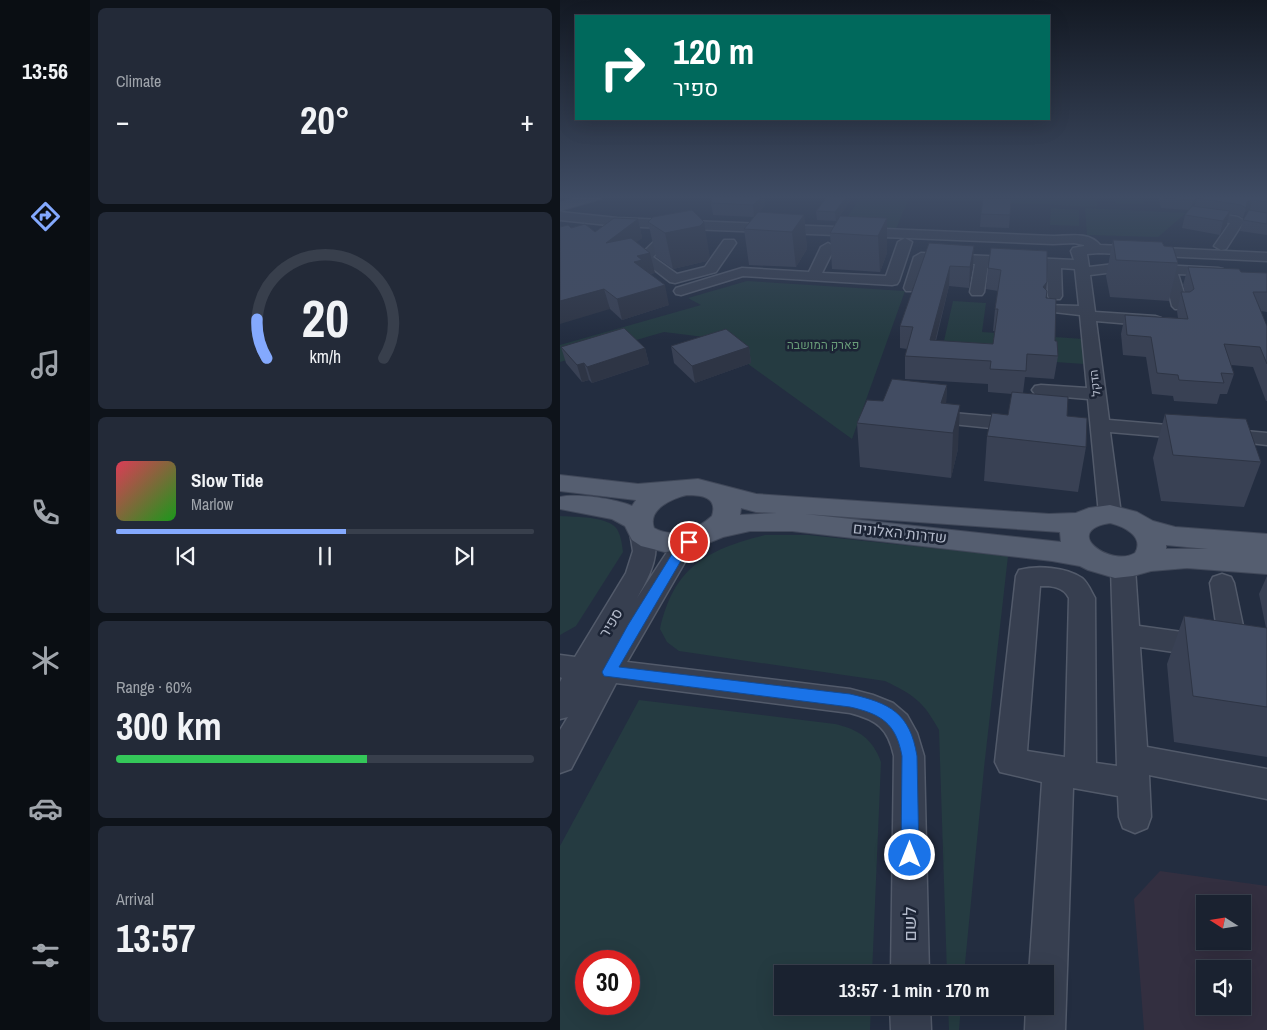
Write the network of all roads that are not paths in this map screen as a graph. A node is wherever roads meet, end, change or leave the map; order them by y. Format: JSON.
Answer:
{"nodes":[{"id":1,"x":659,"y":244,"type":"edge"},
{"id":2,"x":728,"y":244,"type":"edge"},
{"id":3,"x":904,"y":244,"type":"edge"},
{"id":4,"x":941,"y":244,"type":"edge"},
{"id":5,"x":1018,"y":244,"type":"edge"},
{"id":6,"x":1221,"y":246,"type":"joint"},
{"id":7,"x":828,"y":247,"type":"dead end"},
{"id":8,"x":1267,"y":248,"type":"edge"},
{"id":9,"x":1079,"y":252,"type":"junction"},
{"id":10,"x":1267,"y":257,"type":"edge"},
{"id":11,"x":982,"y":260,"type":"junction"},
{"id":12,"x":1054,"y":264,"type":"junction"},
{"id":13,"x":712,"y":269,"type":"junction"},
{"id":14,"x":1170,"y":269,"type":"junction"},
{"id":15,"x":1234,"y":273,"type":"edge"},
{"id":16,"x":725,"y":277,"type":"junction"},
{"id":17,"x":813,"y":277,"type":"junction"},
{"id":18,"x":911,"y":288,"type":"edge"},
{"id":19,"x":681,"y":291,"type":"dead end"},
{"id":20,"x":977,"y":292,"type":"dead end"},
{"id":21,"x":1180,"y":306,"type":"edge"},
{"id":22,"x":1087,"y":314,"type":"junction"},
{"id":23,"x":1166,"y":322,"type":"edge"},
{"id":24,"x":1041,"y":390,"type":"dead end"},
{"id":25,"x":1097,"y":394,"type":"junction"},
{"id":26,"x":908,"y":415,"type":"edge"},
{"id":27,"x":1033,"y":426,"type":"edge"},
{"id":28,"x":1094,"y":429,"type":"junction"},
{"id":29,"x":1267,"y":439,"type":"edge"},
{"id":30,"x":560,"y":483,"type":"edge"},
{"id":31,"x":674,"y":489,"type":"junction"},
{"id":32,"x":721,"y":495,"type":"junction"},
{"id":33,"x":560,"y":502,"type":"edge"},
{"id":34,"x":1110,"y":514,"type":"junction"},
{"id":35,"x":1079,"y":522,"type":"junction"},
{"id":36,"x":641,"y":527,"type":"junction"},
{"id":37,"x":1144,"y":528,"type":"junction"},
{"id":38,"x":716,"y":529,"type":"junction"},
{"id":39,"x":689,"y":542,"type":"junction"},
{"id":40,"x":1267,"y":544,"type":"edge"},
{"id":41,"x":1084,"y":556,"type":"junction"},
{"id":42,"x":1267,"y":564,"type":"edge"},
{"id":43,"x":1134,"y":565,"type":"junction"},
{"id":44,"x":1222,"y":583,"type":"dead end"},
{"id":45,"x":1126,"y":634,"type":"junction"},
{"id":46,"x":584,"y":669,"type":"edge"},
{"id":47,"x":560,"y":707,"type":"edge"},
{"id":48,"x":560,"y":759,"type":"edge"},
{"id":49,"x":1133,"y":771,"type":"junction"},
{"id":50,"x":1069,"y":772,"type":"junction"},
{"id":51,"x":1267,"y":784,"type":"edge"},
{"id":52,"x":1135,"y":817,"type":"dead end"},
{"id":53,"x":910,"y":965,"type":"edge"},
{"id":54,"x":910,"y":1015,"type":"edge"},
{"id":55,"x":910,"y":1030,"type":"edge"},
{"id":56,"x":1045,"y":1030,"type":"edge"}],
"edges":[{"from":1,"to":13,"type":"street"},
{"from":2,"to":13,"type":"street"},
{"from":3,"to":17,"type":"street"},
{"from":4,"to":9,"type":"street"},
{"from":5,"to":9,"type":"street"},
{"from":6,"to":8,"type":"street"},
{"from":6,"to":9,"type":"street"},
{"from":7,"to":17,"type":"street"},
{"from":9,"to":10,"type":"street"},
{"from":9,"to":12,"type":"street"},
{"from":9,"to":14,"type":"street"},
{"from":9,"to":22,"type":"street","name":"הדקל"},
{"from":11,"to":12,"type":"street"},
{"from":11,"to":18,"type":"street"},
{"from":11,"to":20,"type":"street"},
{"from":12,"to":22,"type":"street"},
{"from":13,"to":16,"type":"street"},
{"from":14,"to":15,"type":"street"},
{"from":14,"to":21,"type":"street"},
{"from":16,"to":17,"type":"street"},
{"from":16,"to":19,"type":"street"},
{"from":22,"to":23,"type":"street"},
{"from":22,"to":25,"type":"street","name":"הדקל"},
{"from":24,"to":25,"type":"street"},
{"from":25,"to":28,"type":"street","name":"הדקל"},
{"from":26,"to":27,"type":"street"},
{"from":28,"to":29,"type":"street"},
{"from":28,"to":34,"type":"street","name":"הדקל"},
{"from":30,"to":31,"type":"main road"},
{"from":31,"to":32,"type":"main road"},
{"from":31,"to":36,"type":"main road"},
{"from":32,"to":35,"type":"main road","name":"שדרות האלונים"},
{"from":32,"to":38,"type":"main road"},
{"from":33,"to":36,"type":"main road"},
{"from":34,"to":35,"type":"main road"},
{"from":34,"to":37,"type":"main road"},
{"from":35,"to":41,"type":"main road"},
{"from":36,"to":39,"type":"main road"},
{"from":36,"to":46,"type":"street","name":"ספיר"},
{"from":37,"to":40,"type":"main road"},
{"from":37,"to":43,"type":"main road"},
{"from":38,"to":39,"type":"main road"},
{"from":38,"to":41,"type":"main road","name":"שדרות האלונים"},
{"from":39,"to":46,"type":"street","name":"ספיר"},
{"from":41,"to":43,"type":"main road"},
{"from":42,"to":43,"type":"main road"},
{"from":43,"to":45,"type":"street"},
{"from":44,"to":45,"type":"street"},
{"from":45,"to":49,"type":"street"},
{"from":46,"to":47,"type":"street","name":"ספיר"},
{"from":46,"to":48,"type":"street","name":"ספיר"},
{"from":46,"to":53,"type":"street","name":"לשם"},
{"from":49,"to":50,"type":"street"},
{"from":49,"to":51,"type":"street"},
{"from":49,"to":52,"type":"street"},
{"from":50,"to":50,"type":"street"},
{"from":50,"to":56,"type":"street"},
{"from":54,"to":55,"type":"street"}]}
